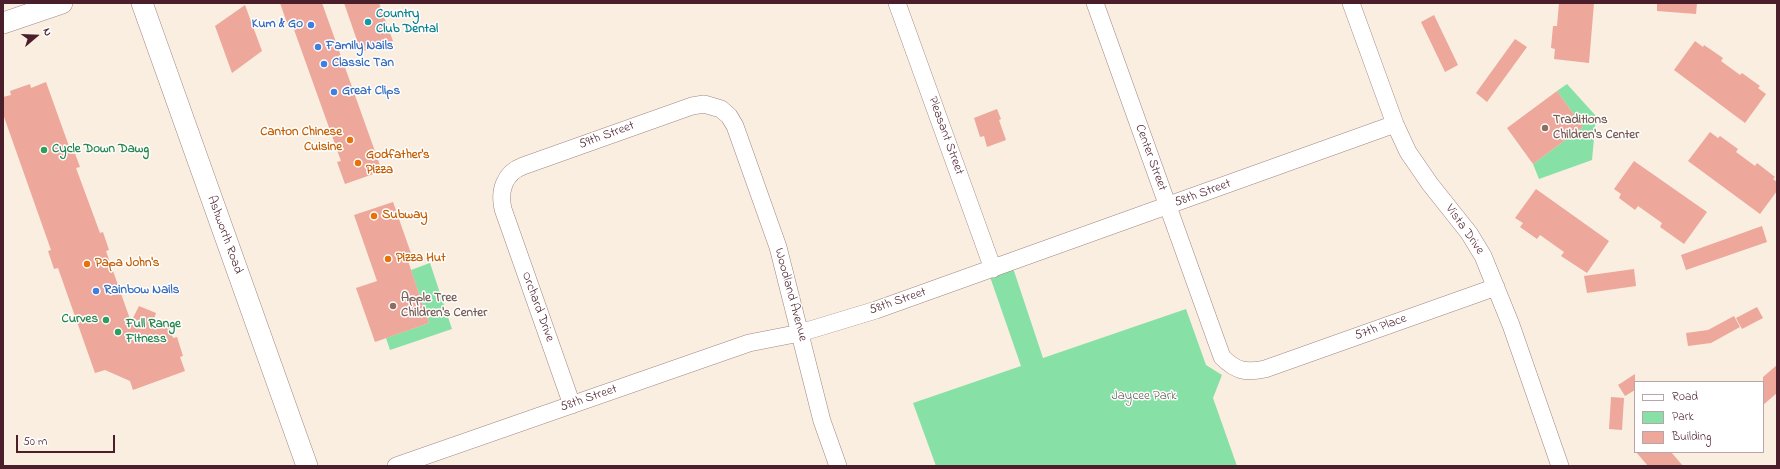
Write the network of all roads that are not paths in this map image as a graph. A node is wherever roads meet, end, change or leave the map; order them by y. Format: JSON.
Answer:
{"nodes":[{"id":1,"x":62,"y":3,"type":"edge"},
{"id":2,"x":142,"y":3,"type":"edge"},
{"id":3,"x":897,"y":3,"type":"edge"},
{"id":4,"x":1095,"y":3,"type":"edge"},
{"id":5,"x":1351,"y":3,"type":"edge"},
{"id":6,"x":3,"y":23,"type":"edge"},
{"id":7,"x":1395,"y":124,"type":"junction"},
{"id":8,"x":735,"y":126,"type":"joint"},
{"id":9,"x":1168,"y":206,"type":"junction"},
{"id":10,"x":503,"y":209,"type":"joint"},
{"id":11,"x":993,"y":269,"type":"junction"},
{"id":12,"x":1496,"y":287,"type":"junction"},
{"id":13,"x":800,"y":333,"type":"junction"},
{"id":14,"x":1265,"y":369,"type":"joint"},
{"id":15,"x":572,"y":405,"type":"junction"},
{"id":16,"x":307,"y":466,"type":"edge"},
{"id":17,"x":396,"y":466,"type":"edge"},
{"id":18,"x":838,"y":466,"type":"edge"},
{"id":19,"x":1559,"y":466,"type":"edge"}],
"edges":[{"from":1,"to":6,"type":"main road"},
{"from":2,"to":16,"type":"main road","name":"Ashworth Road"},
{"from":3,"to":11,"type":"street","name":"Pleasant Street"},
{"from":4,"to":9,"type":"street","name":"Center Street"},
{"from":5,"to":7,"type":"street","name":"Vista Drive"},
{"from":7,"to":9,"type":"street","name":"58th Street"},
{"from":7,"to":12,"type":"street","name":"Vista Drive"},
{"from":8,"to":10,"type":"street","name":"59th Street"},
{"from":8,"to":13,"type":"street","name":"Woodland Avenue"},
{"from":9,"to":11,"type":"street","name":"58th Street"},
{"from":9,"to":14,"type":"street","name":"Center Street"},
{"from":10,"to":15,"type":"street","name":"Orchard Drive"},
{"from":11,"to":13,"type":"street","name":"58th Street"},
{"from":12,"to":14,"type":"street","name":"57th Place"},
{"from":12,"to":19,"type":"street","name":"Vista Drive"},
{"from":13,"to":15,"type":"street","name":"58th Street"},
{"from":13,"to":18,"type":"street","name":"Woodland Avenue"},
{"from":15,"to":17,"type":"street","name":"58th Street"}]}
